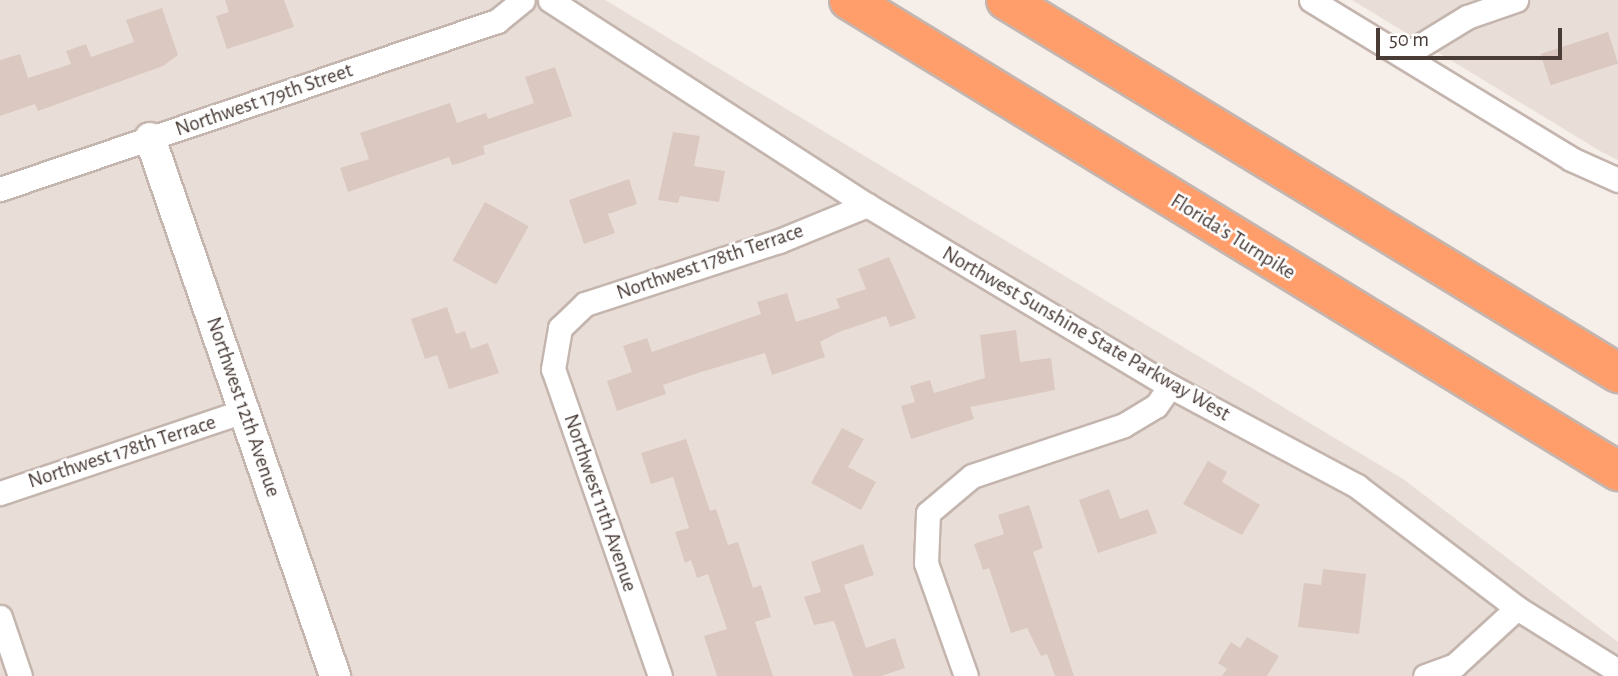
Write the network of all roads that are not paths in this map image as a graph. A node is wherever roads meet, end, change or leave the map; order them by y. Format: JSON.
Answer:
{"nodes":[{"id":1,"x":523,"y":0,"type":"edge"},
{"id":2,"x":550,"y":0,"type":"edge"},
{"id":3,"x":849,"y":0,"type":"edge"},
{"id":4,"x":1006,"y":0,"type":"edge"},
{"id":5,"x":1311,"y":0,"type":"edge"},
{"id":6,"x":1516,"y":0,"type":"edge"},
{"id":7,"x":1405,"y":55,"type":"junction"},
{"id":8,"x":150,"y":138,"type":"junction"},
{"id":9,"x":1618,"y":180,"type":"edge"},
{"id":10,"x":0,"y":189,"type":"edge"},
{"id":11,"x":867,"y":205,"type":"junction"},
{"id":12,"x":560,"y":328,"type":"joint"},
{"id":13,"x":1618,"y":373,"type":"edge"},
{"id":14,"x":1170,"y":386,"type":"junction"},
{"id":15,"x":244,"y":411,"type":"junction"},
{"id":16,"x":1618,"y":471,"type":"edge"},
{"id":17,"x":0,"y":492,"type":"edge"},
{"id":18,"x":1517,"y":608,"type":"junction"},
{"id":19,"x":0,"y":617,"type":"edge"},
{"id":20,"x":1618,"y":671,"type":"edge"},
{"id":21,"x":20,"y":676,"type":"edge"},
{"id":22,"x":335,"y":676,"type":"edge"},
{"id":23,"x":660,"y":676,"type":"edge"},
{"id":24,"x":966,"y":676,"type":"edge"},
{"id":25,"x":1425,"y":676,"type":"edge"}],
"edges":[{"from":1,"to":8,"type":"street","name":"Northwest 179th Street"},
{"from":2,"to":11,"type":"street","name":"Northwest Sunshine State Parkway West"},
{"from":3,"to":16,"type":"highway","name":"Florida's Turnpike"},
{"from":4,"to":13,"type":"highway"},
{"from":5,"to":7,"type":"street"},
{"from":6,"to":7,"type":"street"},
{"from":7,"to":9,"type":"street"},
{"from":8,"to":10,"type":"street","name":"Northwest 179th Street"},
{"from":8,"to":15,"type":"street","name":"Northwest 12th Avenue"},
{"from":11,"to":12,"type":"street","name":"Northwest 178th Terrace"},
{"from":11,"to":14,"type":"street","name":"Northwest Sunshine State Parkway West"},
{"from":12,"to":23,"type":"street","name":"Northwest 11th Avenue"},
{"from":14,"to":18,"type":"street","name":"Northwest Sunshine State Parkway West"},
{"from":14,"to":24,"type":"street"},
{"from":15,"to":17,"type":"street","name":"Northwest 178th Terrace"},
{"from":15,"to":22,"type":"street","name":"Northwest 12th Avenue"},
{"from":18,"to":20,"type":"street","name":"Northwest Sunshine State Parkway West"},
{"from":18,"to":25,"type":"street"},
{"from":19,"to":21,"type":"street"}]}
